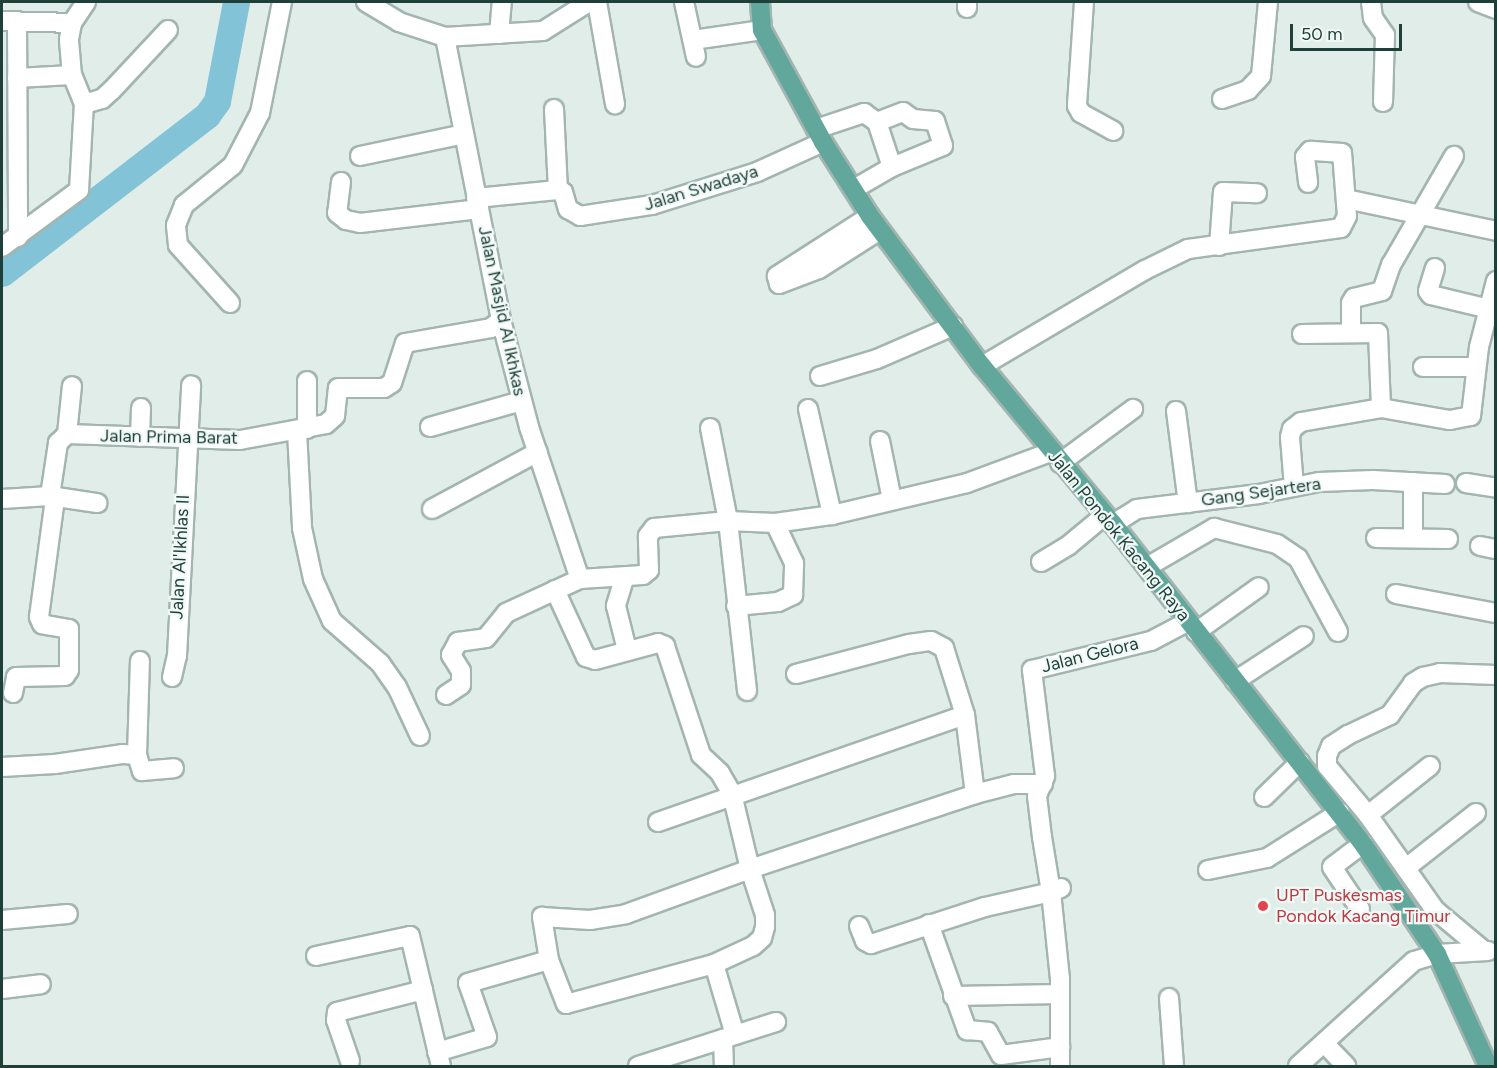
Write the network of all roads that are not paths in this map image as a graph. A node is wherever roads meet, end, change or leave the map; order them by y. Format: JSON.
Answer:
{"nodes":[{"id":1,"x":86,"y":2,"type":"edge"},
{"id":2,"x":282,"y":2,"type":"edge"},
{"id":3,"x":366,"y":2,"type":"edge"},
{"id":4,"x":502,"y":2,"type":"edge"},
{"id":5,"x":563,"y":2,"type":"edge"},
{"id":6,"x":589,"y":2,"type":"edge"},
{"id":7,"x":597,"y":2,"type":"edge"},
{"id":8,"x":684,"y":2,"type":"edge"},
{"id":9,"x":760,"y":2,"type":"edge"},
{"id":10,"x":1084,"y":2,"type":"edge"},
{"id":11,"x":1268,"y":2,"type":"edge"},
{"id":12,"x":1371,"y":2,"type":"edge"},
{"id":13,"x":1478,"y":2,"type":"edge"},
{"id":14,"x":1496,"y":9,"type":"edge"},
{"id":15,"x":9,"y":21,"type":"edge"},
{"id":16,"x":563,"y":21,"type":"junction"},
{"id":17,"x":72,"y":23,"type":"junction"},
{"id":18,"x":168,"y":30,"type":"dead end"},
{"id":19,"x":762,"y":30,"type":"junction"},
{"id":20,"x":499,"y":34,"type":"junction"},
{"id":21,"x":445,"y":37,"type":"junction"},
{"id":22,"x":72,"y":75,"type":"junction"},
{"id":23,"x":17,"y":78,"type":"junction"},
{"id":24,"x":1222,"y":99,"type":"dead end"},
{"id":25,"x":1383,"y":102,"type":"dead end"},
{"id":26,"x":84,"y":104,"type":"junction"},
{"id":27,"x":615,"y":104,"type":"dead end"},
{"id":28,"x":554,"y":109,"type":"dead end"},
{"id":29,"x":877,"y":122,"type":"junction"},
{"id":30,"x":1113,"y":131,"type":"dead end"},
{"id":31,"x":464,"y":134,"type":"junction"},
{"id":32,"x":820,"y":135,"type":"junction"},
{"id":33,"x":360,"y":156,"type":"dead end"},
{"id":34,"x":1454,"y":156,"type":"dead end"},
{"id":35,"x":892,"y":167,"type":"junction"},
{"id":36,"x":341,"y":182,"type":"dead end"},
{"id":37,"x":1308,"y":183,"type":"dead end"},
{"id":38,"x":854,"y":189,"type":"junction"},
{"id":39,"x":558,"y":190,"type":"junction"},
{"id":40,"x":1257,"y":193,"type":"dead end"},
{"id":41,"x":1346,"y":200,"type":"junction"},
{"id":42,"x":478,"y":204,"type":"junction"},
{"id":43,"x":1421,"y":217,"type":"junction"},
{"id":44,"x":875,"y":223,"type":"junction"},
{"id":45,"x":1496,"y":231,"type":"edge"},
{"id":46,"x":18,"y":237,"type":"junction"},
{"id":47,"x":1219,"y":246,"type":"junction"},
{"id":48,"x":2,"y":247,"type":"edge"},
{"id":49,"x":1435,"y":268,"type":"dead end"},
{"id":50,"x":1496,"y":281,"type":"edge"},
{"id":51,"x":230,"y":303,"type":"dead end"},
{"id":52,"x":1489,"y":309,"type":"junction"},
{"id":53,"x":501,"y":320,"type":"junction"},
{"id":54,"x":953,"y":326,"type":"junction"},
{"id":55,"x":1350,"y":333,"type":"junction"},
{"id":56,"x":1302,"y":334,"type":"dead end"},
{"id":57,"x":982,"y":366,"type":"junction"},
{"id":58,"x":1476,"y":367,"type":"junction"},
{"id":59,"x":1423,"y":368,"type":"dead end"},
{"id":60,"x":820,"y":376,"type":"dead end"},
{"id":61,"x":307,"y":381,"type":"dead end"},
{"id":62,"x":191,"y":385,"type":"dead end"},
{"id":63,"x":72,"y":386,"type":"dead end"},
{"id":64,"x":521,"y":401,"type":"junction"},
{"id":65,"x":141,"y":408,"type":"dead end"},
{"id":66,"x":1381,"y":408,"type":"junction"},
{"id":67,"x":808,"y":409,"type":"dead end"},
{"id":68,"x":1132,"y":409,"type":"dead end"},
{"id":69,"x":1176,"y":411,"type":"dead end"},
{"id":70,"x":430,"y":427,"type":"dead end"},
{"id":71,"x":710,"y":428,"type":"dead end"},
{"id":72,"x":302,"y":430,"type":"junction"},
{"id":73,"x":67,"y":434,"type":"junction"},
{"id":74,"x":140,"y":437,"type":"junction"},
{"id":75,"x":187,"y":438,"type":"junction"},
{"id":76,"x":880,"y":441,"type":"dead end"},
{"id":77,"x":538,"y":452,"type":"junction"},
{"id":78,"x":1055,"y":457,"type":"junction"},
{"id":79,"x":1413,"y":482,"type":"junction"},
{"id":80,"x":1466,"y":483,"type":"dead end"},
{"id":81,"x":1445,"y":484,"type":"dead end"},
{"id":82,"x":1294,"y":487,"type":"junction"},
{"id":83,"x":1496,"y":488,"type":"edge"},
{"id":84,"x":53,"y":497,"type":"junction"},
{"id":85,"x":2,"y":499,"type":"edge"},
{"id":86,"x":892,"y":500,"type":"junction"},
{"id":87,"x":1188,"y":502,"type":"junction"},
{"id":88,"x":97,"y":503,"type":"dead end"},
{"id":89,"x":432,"y":509,"type":"dead end"},
{"id":90,"x":832,"y":515,"type":"junction"},
{"id":91,"x":1109,"y":519,"type":"junction"},
{"id":92,"x":728,"y":521,"type":"junction"},
{"id":93,"x":775,"y":523,"type":"junction"},
{"id":94,"x":1376,"y":538,"type":"dead end"},
{"id":95,"x":1413,"y":538,"type":"junction"},
{"id":96,"x":1448,"y":539,"type":"dead end"},
{"id":97,"x":1041,"y":562,"type":"dead end"},
{"id":98,"x":1147,"y":567,"type":"junction"},
{"id":99,"x":580,"y":579,"type":"junction"},
{"id":100,"x":624,"y":579,"type":"junction"},
{"id":101,"x":1259,"y":587,"type":"dead end"},
{"id":102,"x":555,"y":590,"type":"junction"},
{"id":103,"x":1396,"y":594,"type":"dead end"},
{"id":104,"x":736,"y":606,"type":"junction"},
{"id":105,"x":1496,"y":613,"type":"edge"},
{"id":106,"x":1191,"y":627,"type":"junction"},
{"id":107,"x":1338,"y":632,"type":"dead end"},
{"id":108,"x":1304,"y":636,"type":"dead end"},
{"id":109,"x":627,"y":650,"type":"junction"},
{"id":110,"x":140,"y":661,"type":"dead end"},
{"id":111,"x":796,"y":674,"type":"dead end"},
{"id":112,"x":1496,"y":675,"type":"edge"},
{"id":113,"x":172,"y":676,"type":"dead end"},
{"id":114,"x":1235,"y":681,"type":"junction"},
{"id":115,"x":747,"y":691,"type":"dead end"},
{"id":116,"x":13,"y":693,"type":"dead end"},
{"id":117,"x":446,"y":695,"type":"dead end"},
{"id":118,"x":965,"y":715,"type":"junction"},
{"id":119,"x":420,"y":736,"type":"dead end"},
{"id":120,"x":137,"y":755,"type":"junction"},
{"id":121,"x":1300,"y":762,"type":"junction"},
{"id":122,"x":1430,"y":766,"type":"dead end"},
{"id":123,"x":2,"y":767,"type":"edge"},
{"id":124,"x":174,"y":768,"type":"dead end"},
{"id":125,"x":1043,"y":784,"type":"junction"},
{"id":126,"x":975,"y":794,"type":"junction"},
{"id":127,"x":732,"y":795,"type":"junction"},
{"id":128,"x":1264,"y":797,"type":"dead end"},
{"id":129,"x":1340,"y":812,"type":"junction"},
{"id":130,"x":1476,"y":813,"type":"dead end"},
{"id":131,"x":1368,"y":815,"type":"junction"},
{"id":132,"x":658,"y":822,"type":"dead end"},
{"id":133,"x":1363,"y":844,"type":"junction"},
{"id":134,"x":1406,"y":868,"type":"junction"},
{"id":135,"x":750,"y":869,"type":"junction"},
{"id":136,"x":1208,"y":870,"type":"dead end"},
{"id":137,"x":1056,"y":890,"type":"junction"},
{"id":138,"x":1360,"y":909,"type":"dead end"},
{"id":139,"x":68,"y":914,"type":"dead end"},
{"id":140,"x":2,"y":920,"type":"edge"},
{"id":141,"x":929,"y":924,"type":"junction"},
{"id":142,"x":859,"y":926,"type":"dead end"},
{"id":143,"x":1490,"y":951,"type":"edge"},
{"id":144,"x":1437,"y":954,"type":"junction"},
{"id":145,"x":316,"y":956,"type":"dead end"},
{"id":146,"x":549,"y":960,"type":"junction"},
{"id":147,"x":714,"y":964,"type":"junction"},
{"id":148,"x":41,"y":984,"type":"dead end"},
{"id":149,"x":2,"y":989,"type":"edge"},
{"id":150,"x":423,"y":990,"type":"junction"},
{"id":151,"x":1060,"y":994,"type":"junction"},
{"id":152,"x":953,"y":996,"type":"junction"},
{"id":153,"x":1168,"y":998,"type":"dead end"},
{"id":154,"x":776,"y":1022,"type":"dead end"},
{"id":155,"x":729,"y":1037,"type":"junction"},
{"id":156,"x":1324,"y":1043,"type":"junction"},
{"id":157,"x":1060,"y":1047,"type":"junction"},
{"id":158,"x":439,"y":1059,"type":"edge"},
{"id":159,"x":350,"y":1061,"type":"dead end"},
{"id":160,"x":638,"y":1066,"type":"edge"},
{"id":161,"x":724,"y":1066,"type":"edge"},
{"id":162,"x":1060,"y":1066,"type":"edge"},
{"id":163,"x":1174,"y":1066,"type":"edge"},
{"id":164,"x":1298,"y":1066,"type":"edge"},
{"id":165,"x":1346,"y":1066,"type":"edge"},
{"id":166,"x":1488,"y":1066,"type":"edge"}],
"edges":[{"from":1,"to":17,"type":"street"},
{"from":2,"to":51,"type":"street"},
{"from":3,"to":21,"type":"street"},
{"from":4,"to":20,"type":"street"},
{"from":5,"to":16,"type":"street"},
{"from":6,"to":16,"type":"street"},
{"from":7,"to":27,"type":"street"},
{"from":8,"to":19,"type":"street"},
{"from":9,"to":19,"type":"main road","name":"Jalan Pondok Kacang Raya"},
{"from":10,"to":30,"type":"street"},
{"from":11,"to":24,"type":"street"},
{"from":12,"to":25,"type":"street"},
{"from":13,"to":14,"type":"street"},
{"from":15,"to":17,"type":"street"},
{"from":15,"to":23,"type":"street"},
{"from":16,"to":20,"type":"street"},
{"from":17,"to":22,"type":"street"},
{"from":18,"to":26,"type":"street"},
{"from":19,"to":32,"type":"main road","name":"Jalan Pondok Kacang Raya"},
{"from":20,"to":21,"type":"street"},
{"from":21,"to":31,"type":"street","name":"Jalan Masjid Al Ikhkas"},
{"from":22,"to":23,"type":"street"},
{"from":22,"to":26,"type":"street"},
{"from":23,"to":46,"type":"street"},
{"from":26,"to":46,"type":"street"},
{"from":28,"to":39,"type":"street"},
{"from":29,"to":32,"type":"street","name":"Jalan Swadaya"},
{"from":29,"to":35,"type":"street"},
{"from":29,"to":35,"type":"street"},
{"from":31,"to":33,"type":"street"},
{"from":31,"to":42,"type":"street","name":"Jalan Masjid Al Ikhkas"},
{"from":32,"to":38,"type":"main road","name":"Jalan Pondok Kacang Raya"},
{"from":32,"to":39,"type":"street","name":"Jalan Swadaya"},
{"from":34,"to":43,"type":"street"},
{"from":35,"to":38,"type":"street"},
{"from":36,"to":42,"type":"street"},
{"from":37,"to":41,"type":"street"},
{"from":38,"to":44,"type":"main road","name":"Jalan Pondok Kacang Raya"},
{"from":39,"to":42,"type":"street"},
{"from":40,"to":47,"type":"street"},
{"from":41,"to":43,"type":"street"},
{"from":41,"to":47,"type":"street"},
{"from":42,"to":53,"type":"street","name":"Jalan Masjid Al Ikhkas"},
{"from":43,"to":45,"type":"street"},
{"from":43,"to":55,"type":"street"},
{"from":44,"to":44,"type":"street"},
{"from":44,"to":54,"type":"main road","name":"Jalan Pondok Kacang Raya"},
{"from":46,"to":48,"type":"street"},
{"from":47,"to":57,"type":"street"},
{"from":49,"to":52,"type":"street"},
{"from":50,"to":52,"type":"street"},
{"from":52,"to":58,"type":"street"},
{"from":53,"to":64,"type":"street","name":"Jalan Masjid Al Ikhkas"},
{"from":53,"to":72,"type":"street","name":"Jalan Prima Barat"},
{"from":54,"to":57,"type":"main road","name":"Jalan Pondok Kacang Raya"},
{"from":54,"to":60,"type":"street"},
{"from":55,"to":56,"type":"street"},
{"from":55,"to":66,"type":"street"},
{"from":57,"to":78,"type":"main road","name":"Jalan Pondok Kacang Raya"},
{"from":58,"to":59,"type":"street"},
{"from":58,"to":66,"type":"street"},
{"from":61,"to":72,"type":"street"},
{"from":62,"to":75,"type":"street","name":"Jalan Al'Ikhlas II"},
{"from":63,"to":73,"type":"street"},
{"from":64,"to":70,"type":"street"},
{"from":64,"to":77,"type":"street","name":"Jalan Masjid Al Ikhkas"},
{"from":65,"to":74,"type":"street"},
{"from":66,"to":82,"type":"street"},
{"from":67,"to":90,"type":"street"},
{"from":68,"to":78,"type":"street"},
{"from":69,"to":87,"type":"street"},
{"from":71,"to":92,"type":"street"},
{"from":72,"to":75,"type":"street","name":"Jalan Prima Barat"},
{"from":72,"to":119,"type":"street"},
{"from":73,"to":74,"type":"street","name":"Jalan Prima Barat"},
{"from":73,"to":84,"type":"street"},
{"from":74,"to":75,"type":"street","name":"Jalan Prima Barat"},
{"from":75,"to":113,"type":"street","name":"Jalan Al'Ikhlas II"},
{"from":76,"to":86,"type":"street"},
{"from":77,"to":89,"type":"street"},
{"from":77,"to":99,"type":"street","name":"Jalan Masjid Al Ikhkas"},
{"from":78,"to":86,"type":"street"},
{"from":78,"to":91,"type":"main road","name":"Jalan Pondok Kacang Raya"},
{"from":79,"to":81,"type":"street","name":"Gang Sejartera"},
{"from":79,"to":82,"type":"street","name":"Gang Sejartera"},
{"from":79,"to":95,"type":"street"},
{"from":80,"to":83,"type":"street"},
{"from":82,"to":87,"type":"street","name":"Gang Sejartera"},
{"from":84,"to":85,"type":"street"},
{"from":84,"to":88,"type":"street"},
{"from":84,"to":116,"type":"street"},
{"from":86,"to":90,"type":"street"},
{"from":87,"to":91,"type":"street","name":"Gang Sejartera"},
{"from":90,"to":93,"type":"street"},
{"from":91,"to":97,"type":"street","name":"Gang Sejartera"},
{"from":91,"to":98,"type":"main road","name":"Jalan Pondok Kacang Raya"},
{"from":92,"to":93,"type":"street"},
{"from":92,"to":100,"type":"street"},
{"from":92,"to":104,"type":"street"},
{"from":93,"to":104,"type":"street"},
{"from":94,"to":95,"type":"street"},
{"from":95,"to":96,"type":"street"},
{"from":98,"to":106,"type":"main road","name":"Jalan Pondok Kacang Raya"},
{"from":98,"to":107,"type":"street"},
{"from":99,"to":100,"type":"street"},
{"from":99,"to":102,"type":"street"},
{"from":100,"to":109,"type":"street"},
{"from":101,"to":106,"type":"street"},
{"from":102,"to":109,"type":"street"},
{"from":102,"to":117,"type":"street"},
{"from":103,"to":105,"type":"street"},
{"from":104,"to":115,"type":"street"},
{"from":106,"to":114,"type":"main road","name":"Jalan Pondok Kacang Raya"},
{"from":106,"to":125,"type":"street","name":"Jalan Gelora"},
{"from":108,"to":114,"type":"street"},
{"from":109,"to":127,"type":"street"},
{"from":110,"to":120,"type":"street"},
{"from":111,"to":118,"type":"street"},
{"from":112,"to":131,"type":"street"},
{"from":114,"to":121,"type":"main road","name":"Jalan Pondok Kacang Raya"},
{"from":118,"to":126,"type":"street"},
{"from":118,"to":127,"type":"street"},
{"from":120,"to":123,"type":"street"},
{"from":120,"to":124,"type":"street"},
{"from":121,"to":128,"type":"street"},
{"from":121,"to":129,"type":"main road","name":"Jalan Pondok Kacang Raya"},
{"from":122,"to":131,"type":"street"},
{"from":125,"to":126,"type":"street"},
{"from":125,"to":137,"type":"street"},
{"from":126,"to":135,"type":"street"},
{"from":127,"to":132,"type":"street"},
{"from":127,"to":135,"type":"street"},
{"from":129,"to":133,"type":"main road","name":"Jalan Pondok Kacang Raya"},
{"from":129,"to":136,"type":"street"},
{"from":130,"to":134,"type":"street"},
{"from":131,"to":134,"type":"street"},
{"from":133,"to":138,"type":"street"},
{"from":133,"to":144,"type":"main road","name":"Jalan Pondok Kacang Raya"},
{"from":134,"to":143,"type":"street"},
{"from":135,"to":146,"type":"street"},
{"from":135,"to":147,"type":"street"},
{"from":137,"to":141,"type":"street"},
{"from":137,"to":151,"type":"street"},
{"from":139,"to":140,"type":"street"},
{"from":141,"to":142,"type":"street"},
{"from":141,"to":152,"type":"street"},
{"from":143,"to":144,"type":"street"},
{"from":144,"to":156,"type":"street"},
{"from":144,"to":166,"type":"main road","name":"Jalan Pondok Kacang Raya"},
{"from":145,"to":150,"type":"street"},
{"from":146,"to":147,"type":"street"},
{"from":146,"to":158,"type":"street"},
{"from":147,"to":155,"type":"street"},
{"from":148,"to":149,"type":"street"},
{"from":150,"to":158,"type":"street"},
{"from":150,"to":159,"type":"street"},
{"from":151,"to":152,"type":"street"},
{"from":151,"to":157,"type":"street"},
{"from":152,"to":157,"type":"street"},
{"from":153,"to":163,"type":"street"},
{"from":154,"to":155,"type":"street"},
{"from":155,"to":160,"type":"street"},
{"from":155,"to":161,"type":"street"},
{"from":156,"to":164,"type":"street"},
{"from":156,"to":165,"type":"street"},
{"from":157,"to":162,"type":"street"}]}
